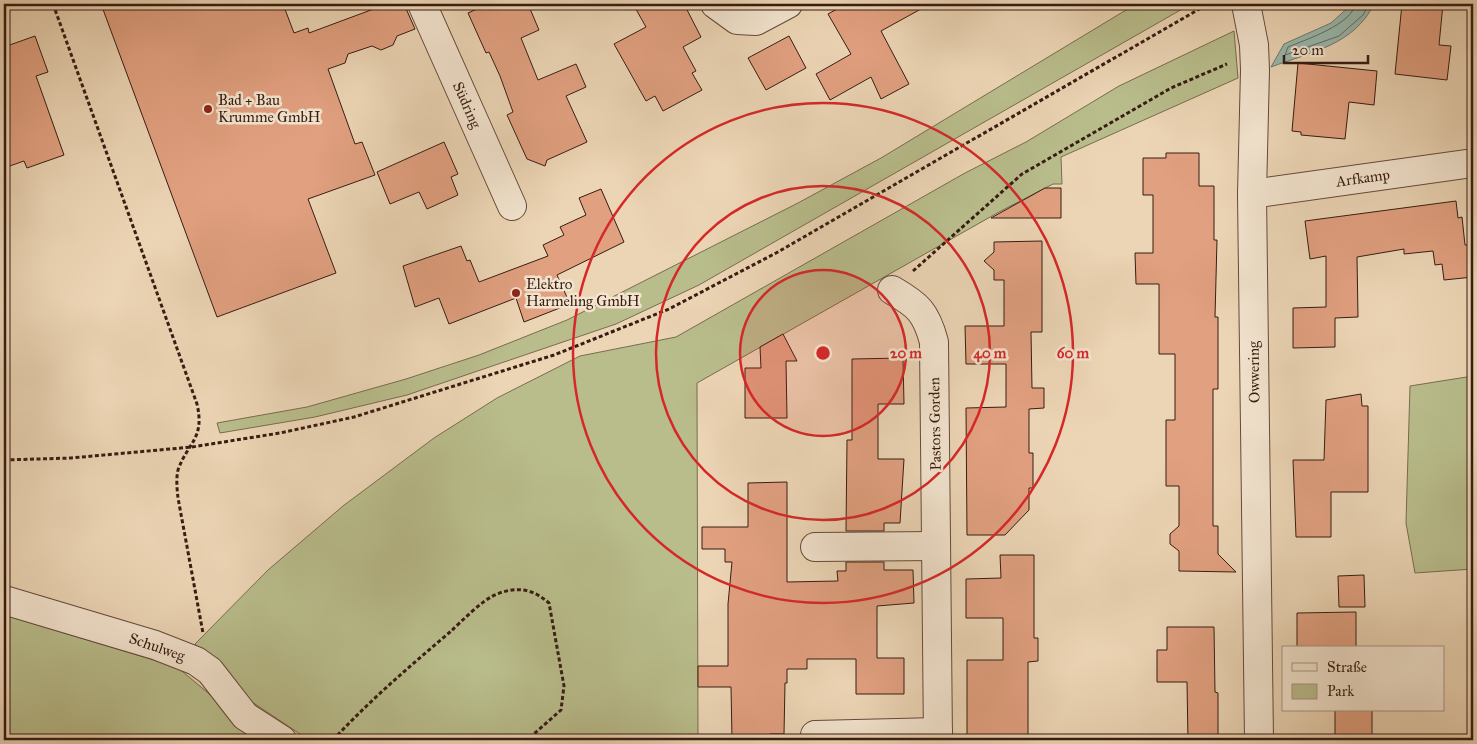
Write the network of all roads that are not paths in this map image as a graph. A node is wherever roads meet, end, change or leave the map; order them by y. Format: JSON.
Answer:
{"nodes":[{"id":1,"x":422,"y":4,"type":"edge"},
{"id":2,"x":714,"y":4,"type":"edge"},
{"id":3,"x":788,"y":4,"type":"edge"},
{"id":4,"x":1246,"y":4,"type":"edge"},
{"id":5,"x":1473,"y":163,"type":"edge"},
{"id":6,"x":1252,"y":194,"type":"junction"},
{"id":7,"x":512,"y":206,"type":"dead end"},
{"id":8,"x":892,"y":290,"type":"road end"},
{"id":9,"x":936,"y":546,"type":"junction"},
{"id":10,"x":815,"y":547,"type":"dead end"},
{"id":11,"x":4,"y":600,"type":"edge"},
{"id":12,"x":815,"y":735,"type":"dead end"},
{"id":13,"x":938,"y":736,"type":"edge"},
{"id":14,"x":282,"y":740,"type":"edge"},
{"id":15,"x":1259,"y":740,"type":"edge"}],
"edges":[{"from":1,"to":7,"type":"street","name":"Südring"},
{"from":2,"to":3,"type":"street"},
{"from":4,"to":6,"type":"street","name":"Owwering"},
{"from":5,"to":6,"type":"street","name":"Arfkamp"},
{"from":6,"to":15,"type":"street","name":"Owwering"},
{"from":8,"to":9,"type":"street","name":"Pastors Gorden"},
{"from":9,"to":10,"type":"street"},
{"from":9,"to":13,"type":"street","name":"Pastors Gorden"},
{"from":11,"to":14,"type":"street","name":"Schulweg"},
{"from":12,"to":13,"type":"street","name":"Pastors Gorden"}]}
